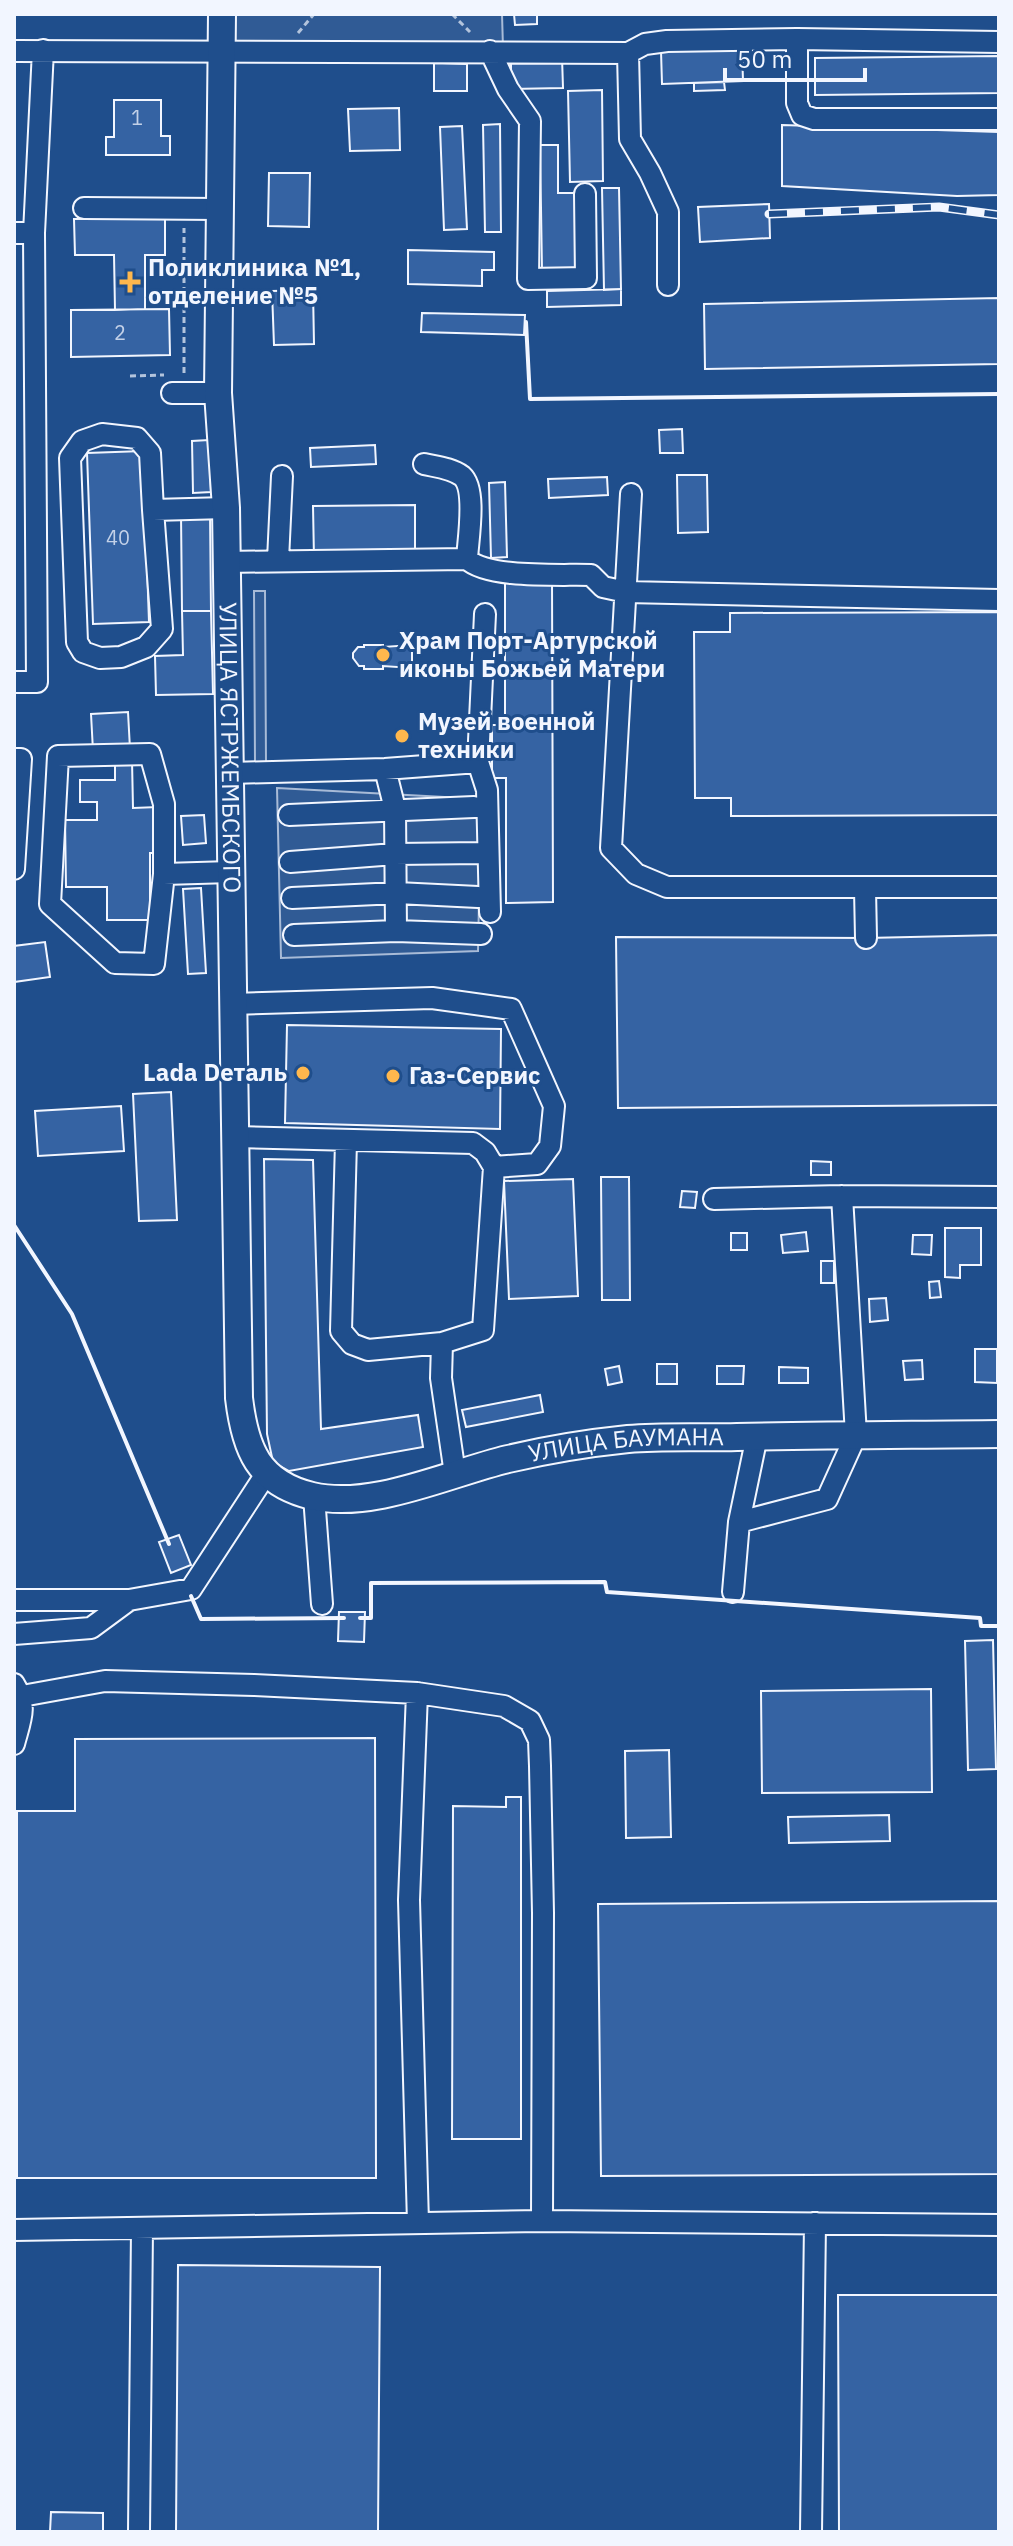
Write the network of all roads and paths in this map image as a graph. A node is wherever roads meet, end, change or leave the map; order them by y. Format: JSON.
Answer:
{"nodes":[{"id":1,"x":222,"y":14,"type":"edge"},
{"id":2,"x":797,"y":39,"type":"junction"},
{"id":3,"x":999,"y":42,"type":"edge"},
{"id":4,"x":43,"y":50,"type":"junction"},
{"id":5,"x":14,"y":51,"type":"edge"},
{"id":6,"x":221,"y":51,"type":"junction"},
{"id":7,"x":490,"y":51,"type":"junction"},
{"id":8,"x":628,"y":53,"type":"junction"},
{"id":9,"x":999,"y":119,"type":"edge"},
{"id":10,"x":585,"y":194,"type":"dead end"},
{"id":11,"x":84,"y":208,"type":"dead end"},
{"id":12,"x":184,"y":209,"type":"junction"},
{"id":13,"x":219,"y":209,"type":"junction"},
{"id":14,"x":24,"y":233,"type":"edge"},
{"id":15,"x":668,"y":285,"type":"dead end"},
{"id":16,"x":159,"y":297,"type":"dead end"},
{"id":17,"x":184,"y":306,"type":"junction"},
{"id":18,"x":130,"y":376,"type":"dead end"},
{"id":19,"x":171,"y":384,"type":"junction"},
{"id":20,"x":218,"y":393,"type":"junction"},
{"id":21,"x":424,"y":464,"type":"dead end"},
{"id":22,"x":282,"y":476,"type":"dead end"},
{"id":23,"x":631,"y":494,"type":"dead end"},
{"id":24,"x":226,"y":508,"type":"junction"},
{"id":25,"x":153,"y":510,"type":"junction"},
{"id":26,"x":467,"y":559,"type":"junction"},
{"id":27,"x":278,"y":560,"type":"junction"},
{"id":28,"x":225,"y":562,"type":"junction"},
{"id":29,"x":626,"y":592,"type":"junction"},
{"id":30,"x":999,"y":600,"type":"edge"},
{"id":31,"x":485,"y":614,"type":"dead end"},
{"id":32,"x":14,"y":682,"type":"edge"},
{"id":33,"x":14,"y":759,"type":"edge"},
{"id":34,"x":478,"y":762,"type":"junction"},
{"id":35,"x":385,"y":769,"type":"junction"},
{"id":36,"x":230,"y":773,"type":"junction"},
{"id":37,"x":474,"y":807,"type":"dead end"},
{"id":38,"x":395,"y":809,"type":"junction"},
{"id":39,"x":289,"y":815,"type":"dead end"},
{"id":40,"x":481,"y":853,"type":"dead end"},
{"id":41,"x":395,"y":854,"type":"junction"},
{"id":42,"x":290,"y":862,"type":"dead end"},
{"id":43,"x":14,"y":869,"type":"edge"},
{"id":44,"x":231,"y":872,"type":"junction"},
{"id":45,"x":164,"y":874,"type":"junction"},
{"id":46,"x":999,"y":887,"type":"edge"},
{"id":47,"x":865,"y":889,"type":"junction"},
{"id":48,"x":397,"y":893,"type":"junction"},
{"id":49,"x":292,"y":898,"type":"dead end"},
{"id":50,"x":396,"y":931,"type":"junction"},
{"id":51,"x":481,"y":934,"type":"dead end"},
{"id":52,"x":294,"y":935,"type":"dead end"},
{"id":53,"x":866,"y":938,"type":"dead end"},
{"id":54,"x":233,"y":1004,"type":"junction"},
{"id":55,"x":235,"y":1137,"type":"junction"},
{"id":56,"x":346,"y":1141,"type":"junction"},
{"id":57,"x":494,"y":1167,"type":"junction"},
{"id":58,"x":842,"y":1196,"type":"junction"},
{"id":59,"x":999,"y":1197,"type":"edge"},
{"id":60,"x":714,"y":1199,"type":"dead end"},
{"id":61,"x":442,"y":1343,"type":"junction"},
{"id":62,"x":999,"y":1434,"type":"edge"},
{"id":63,"x":856,"y":1435,"type":"junction"},
{"id":64,"x":757,"y":1436,"type":"junction"},
{"id":65,"x":266,"y":1474,"type":"junction"},
{"id":66,"x":455,"y":1474,"type":"junction"},
{"id":67,"x":314,"y":1496,"type":"junction"},
{"id":68,"x":739,"y":1522,"type":"junction"},
{"id":69,"x":733,"y":1592,"type":"dead end"},
{"id":70,"x":14,"y":1600,"type":"edge"},
{"id":71,"x":129,"y":1600,"type":"junction"},
{"id":72,"x":322,"y":1604,"type":"dead end"},
{"id":73,"x":14,"y":1634,"type":"edge"},
{"id":74,"x":18,"y":1690,"type":"edge"},
{"id":75,"x":417,"y":1693,"type":"junction"},
{"id":76,"x":14,"y":1744,"type":"edge"},
{"id":77,"x":542,"y":2221,"type":"junction"},
{"id":78,"x":418,"y":2223,"type":"junction"},
{"id":79,"x":815,"y":2223,"type":"junction"},
{"id":80,"x":999,"y":2225,"type":"edge"},
{"id":81,"x":142,"y":2228,"type":"junction"},
{"id":82,"x":14,"y":2230,"type":"edge"},
{"id":83,"x":139,"y":2532,"type":"edge"},
{"id":84,"x":811,"y":2532,"type":"edge"}],
"edges":[{"from":1,"to":6,"type":"main road","name":"УЛИЦА ЯСТРЖЕМБСКОГО"},
{"from":2,"to":3,"type":"street"},
{"from":2,"to":8,"type":"street"},
{"from":2,"to":9,"type":"street"},
{"from":4,"to":5,"type":"street"},
{"from":4,"to":6,"type":"street"},
{"from":4,"to":14,"type":"street"},
{"from":6,"to":7,"type":"street"},
{"from":6,"to":13,"type":"main road","name":"УЛИЦА ЯСТРЖЕМБСКОГО"},
{"from":7,"to":8,"type":"street"},
{"from":7,"to":10,"type":"street"},
{"from":8,"to":15,"type":"street"},
{"from":11,"to":12,"type":"street"},
{"from":12,"to":13,"type":"street"},
{"from":12,"to":17,"type":"path"},
{"from":13,"to":20,"type":"main road","name":"УЛИЦА ЯСТРЖЕМБСКОГО"},
{"from":14,"to":32,"type":"street"},
{"from":16,"to":17,"type":"path"},
{"from":17,"to":19,"type":"path"},
{"from":18,"to":19,"type":"path"},
{"from":19,"to":20,"type":"street"},
{"from":20,"to":24,"type":"main road","name":"УЛИЦА ЯСТРЖЕМБСКОГО"},
{"from":21,"to":26,"type":"street"},
{"from":22,"to":27,"type":"street"},
{"from":23,"to":29,"type":"street"},
{"from":24,"to":25,"type":"street"},
{"from":24,"to":28,"type":"main road","name":"УЛИЦА ЯСТРЖЕМБСКОГО"},
{"from":25,"to":25,"type":"street"},
{"from":26,"to":27,"type":"street"},
{"from":26,"to":29,"type":"street"},
{"from":27,"to":28,"type":"street"},
{"from":28,"to":36,"type":"main road","name":"УЛИЦА ЯСТРЖЕМБСКОГО"},
{"from":29,"to":30,"type":"street"},
{"from":29,"to":47,"type":"street"},
{"from":31,"to":34,"type":"street"},
{"from":33,"to":43,"type":"street"},
{"from":34,"to":35,"type":"street"},
{"from":34,"to":48,"type":"street"},
{"from":35,"to":36,"type":"street"},
{"from":35,"to":38,"type":"street"},
{"from":36,"to":44,"type":"main road","name":"УЛИЦА ЯСТРЖЕМБСКОГО"},
{"from":37,"to":38,"type":"street"},
{"from":38,"to":39,"type":"street"},
{"from":38,"to":41,"type":"street"},
{"from":40,"to":41,"type":"street"},
{"from":41,"to":42,"type":"street"},
{"from":41,"to":48,"type":"street"},
{"from":44,"to":45,"type":"street"},
{"from":44,"to":54,"type":"main road","name":"УЛИЦА ЯСТРЖЕМБСКОГО"},
{"from":45,"to":45,"type":"street"},
{"from":46,"to":47,"type":"street"},
{"from":47,"to":53,"type":"street"},
{"from":48,"to":49,"type":"street"},
{"from":48,"to":50,"type":"street"},
{"from":50,"to":51,"type":"street"},
{"from":50,"to":52,"type":"street"},
{"from":54,"to":55,"type":"main road","name":"УЛИЦА ЯСТРЖЕМБСКОГО"},
{"from":54,"to":57,"type":"street"},
{"from":55,"to":56,"type":"street"},
{"from":55,"to":65,"type":"main road","name":"УЛИЦА ЯСТРЖЕМБСКОГО"},
{"from":56,"to":57,"type":"street"},
{"from":56,"to":61,"type":"street"},
{"from":57,"to":61,"type":"street"},
{"from":58,"to":59,"type":"street"},
{"from":58,"to":60,"type":"street"},
{"from":58,"to":63,"type":"street"},
{"from":61,"to":66,"type":"street"},
{"from":62,"to":63,"type":"main road","name":"УЛИЦА БАУМАНА"},
{"from":63,"to":64,"type":"main road","name":"УЛИЦА БАУМАНА"},
{"from":63,"to":68,"type":"street"},
{"from":64,"to":66,"type":"main road","name":"УЛИЦА БАУМАНА"},
{"from":64,"to":68,"type":"street"},
{"from":65,"to":67,"type":"main road","name":"УЛИЦА БАУМАНА"},
{"from":65,"to":71,"type":"street"},
{"from":66,"to":67,"type":"main road","name":"УЛИЦА БАУМАНА"},
{"from":67,"to":72,"type":"street"},
{"from":68,"to":69,"type":"street"},
{"from":70,"to":71,"type":"street"},
{"from":71,"to":73,"type":"street"},
{"from":74,"to":75,"type":"street"},
{"from":74,"to":76,"type":"street"},
{"from":75,"to":77,"type":"street"},
{"from":75,"to":78,"type":"street"},
{"from":77,"to":78,"type":"street"},
{"from":77,"to":79,"type":"street"},
{"from":78,"to":81,"type":"street"},
{"from":79,"to":80,"type":"street"},
{"from":79,"to":84,"type":"street"},
{"from":81,"to":82,"type":"street"},
{"from":81,"to":83,"type":"street"}]}
